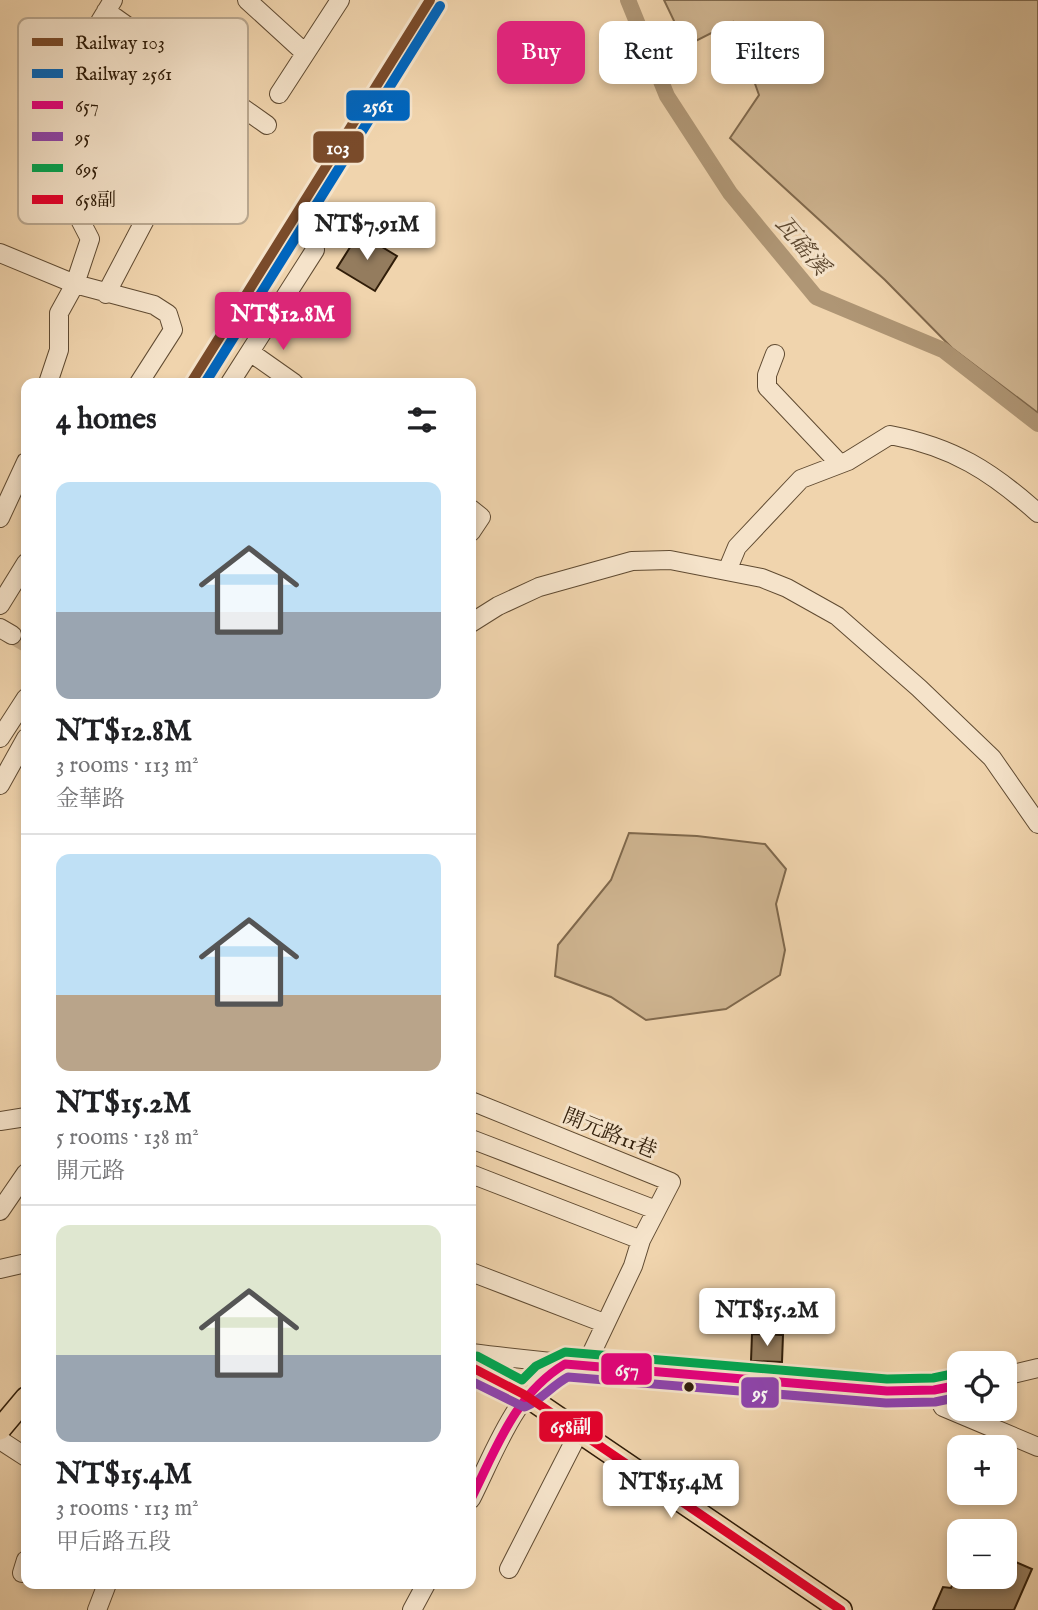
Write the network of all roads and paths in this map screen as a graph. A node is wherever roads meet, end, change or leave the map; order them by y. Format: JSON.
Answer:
{"nodes":[{"id":1,"x":247,"y":0,"type":"edge"},
{"id":2,"x":340,"y":0,"type":"edge"},
{"id":3,"x":110,"y":5,"type":"edge"},
{"id":4,"x":127,"y":18,"type":"edge"},
{"id":5,"x":305,"y":53,"type":"junction"},
{"id":6,"x":279,"y":94,"type":"dead end"},
{"id":7,"x":248,"y":110,"type":"edge"},
{"id":8,"x":267,"y":125,"type":"dead end"},
{"id":9,"x":81,"y":224,"type":"edge"},
{"id":10,"x":143,"y":224,"type":"edge"},
{"id":11,"x":316,"y":250,"type":"dead end"},
{"id":12,"x":0,"y":253,"type":"edge"},
{"id":13,"x":75,"y":284,"type":"junction"},
{"id":14,"x":106,"y":294,"type":"junction"},
{"id":15,"x":250,"y":352,"type":"junction"},
{"id":16,"x":775,"y":354,"type":"dead end"},
{"id":17,"x":50,"y":378,"type":"edge"},
{"id":18,"x":142,"y":378,"type":"edge"},
{"id":19,"x":233,"y":378,"type":"edge"},
{"id":20,"x":287,"y":378,"type":"edge"},
{"id":21,"x":840,"y":464,"type":"junction"},
{"id":22,"x":21,"y":473,"type":"edge"},
{"id":23,"x":1038,"y":513,"type":"edge"},
{"id":24,"x":0,"y":518,"type":"edge"},
{"id":25,"x":21,"y":571,"type":"edge"},
{"id":26,"x":727,"y":571,"type":"junction"},
{"id":27,"x":0,"y":605,"type":"edge"},
{"id":28,"x":476,"y":621,"type":"edge"},
{"id":29,"x":21,"y":706,"type":"edge"},
{"id":30,"x":0,"y":738,"type":"edge"},
{"id":31,"x":21,"y":747,"type":"edge"},
{"id":32,"x":0,"y":785,"type":"edge"},
{"id":33,"x":1038,"y":824,"type":"edge"},
{"id":34,"x":476,"y":1103,"type":"edge"},
{"id":35,"x":21,"y":1118,"type":"edge"},
{"id":36,"x":0,"y":1121,"type":"edge"},
{"id":37,"x":476,"y":1141,"type":"edge"},
{"id":38,"x":476,"y":1176,"type":"edge"},
{"id":39,"x":21,"y":1180,"type":"edge"},
{"id":40,"x":656,"y":1210,"type":"junction"},
{"id":41,"x":0,"y":1211,"type":"edge"},
{"id":42,"x":641,"y":1240,"type":"junction"},
{"id":43,"x":21,"y":1264,"type":"edge"},
{"id":44,"x":0,"y":1269,"type":"edge"},
{"id":45,"x":476,"y":1274,"type":"edge"},
{"id":46,"x":604,"y":1323,"type":"junction"},
{"id":47,"x":476,"y":1354,"type":"edge"},
{"id":48,"x":565,"y":1364,"type":"junction"},
{"id":49,"x":585,"y":1367,"type":"junction"},
{"id":50,"x":1038,"y":1367,"type":"edge"},
{"id":51,"x":476,"y":1370,"type":"edge"},
{"id":52,"x":1017,"y":1373,"type":"edge"},
{"id":53,"x":947,"y":1387,"type":"edge"},
{"id":54,"x":934,"y":1390,"type":"junction"},
{"id":55,"x":525,"y":1395,"type":"junction"},
{"id":56,"x":21,"y":1404,"type":"edge"},
{"id":57,"x":0,"y":1429,"type":"edge"},
{"id":58,"x":579,"y":1432,"type":"junction"},
{"id":59,"x":0,"y":1440,"type":"edge"},
{"id":60,"x":1038,"y":1447,"type":"edge"},
{"id":61,"x":21,"y":1454,"type":"edge"},
{"id":62,"x":476,"y":1488,"type":"edge"},
{"id":63,"x":509,"y":1569,"type":"dead end"},
{"id":64,"x":105,"y":1589,"type":"edge"},
{"id":65,"x":423,"y":1589,"type":"edge"},
{"id":66,"x":833,"y":1608,"type":"edge"},
{"id":67,"x":97,"y":1610,"type":"edge"},
{"id":68,"x":412,"y":1610,"type":"edge"}],
"edges":[{"from":1,"to":5,"type":"street"},
{"from":2,"to":5,"type":"street"},
{"from":3,"to":4,"type":"street"},
{"from":5,"to":6,"type":"street"},
{"from":7,"to":8,"type":"street"},
{"from":9,"to":13,"type":"street"},
{"from":10,"to":14,"type":"street"},
{"from":11,"to":15,"type":"street"},
{"from":12,"to":13,"type":"street"},
{"from":13,"to":14,"type":"street"},
{"from":13,"to":17,"type":"street"},
{"from":14,"to":18,"type":"street"},
{"from":15,"to":19,"type":"street"},
{"from":15,"to":20,"type":"street"},
{"from":16,"to":21,"type":"street"},
{"from":21,"to":23,"type":"street"},
{"from":21,"to":26,"type":"street"},
{"from":22,"to":24,"type":"street"},
{"from":25,"to":27,"type":"street"},
{"from":26,"to":28,"type":"street"},
{"from":26,"to":33,"type":"street"},
{"from":29,"to":30,"type":"street"},
{"from":31,"to":32,"type":"street"},
{"from":34,"to":40,"type":"street","name":"開元路11巷"},
{"from":35,"to":36,"type":"street"},
{"from":37,"to":40,"type":"street"},
{"from":38,"to":42,"type":"street"},
{"from":39,"to":41,"type":"street"},
{"from":40,"to":42,"type":"street","name":"開元路11巷"},
{"from":42,"to":46,"type":"street","name":"開元路11巷"},
{"from":43,"to":44,"type":"street"},
{"from":45,"to":46,"type":"street"},
{"from":46,"to":49,"type":"street","name":"開元路11巷"},
{"from":47,"to":48,"type":"street"},
{"from":48,"to":49,"type":"street"},
{"from":48,"to":55,"type":"street"},
{"from":49,"to":54,"type":"street"},
{"from":50,"to":52,"type":"street"},
{"from":51,"to":55,"type":"main road"},
{"from":53,"to":54,"type":"street"},
{"from":54,"to":60,"type":"street"},
{"from":55,"to":58,"type":"main road"},
{"from":55,"to":62,"type":"street"},
{"from":56,"to":57,"type":"main road"},
{"from":58,"to":63,"type":"street"},
{"from":58,"to":66,"type":"main road"},
{"from":59,"to":61,"type":"street"},
{"from":64,"to":67,"type":"street"},
{"from":65,"to":68,"type":"street"}]}
